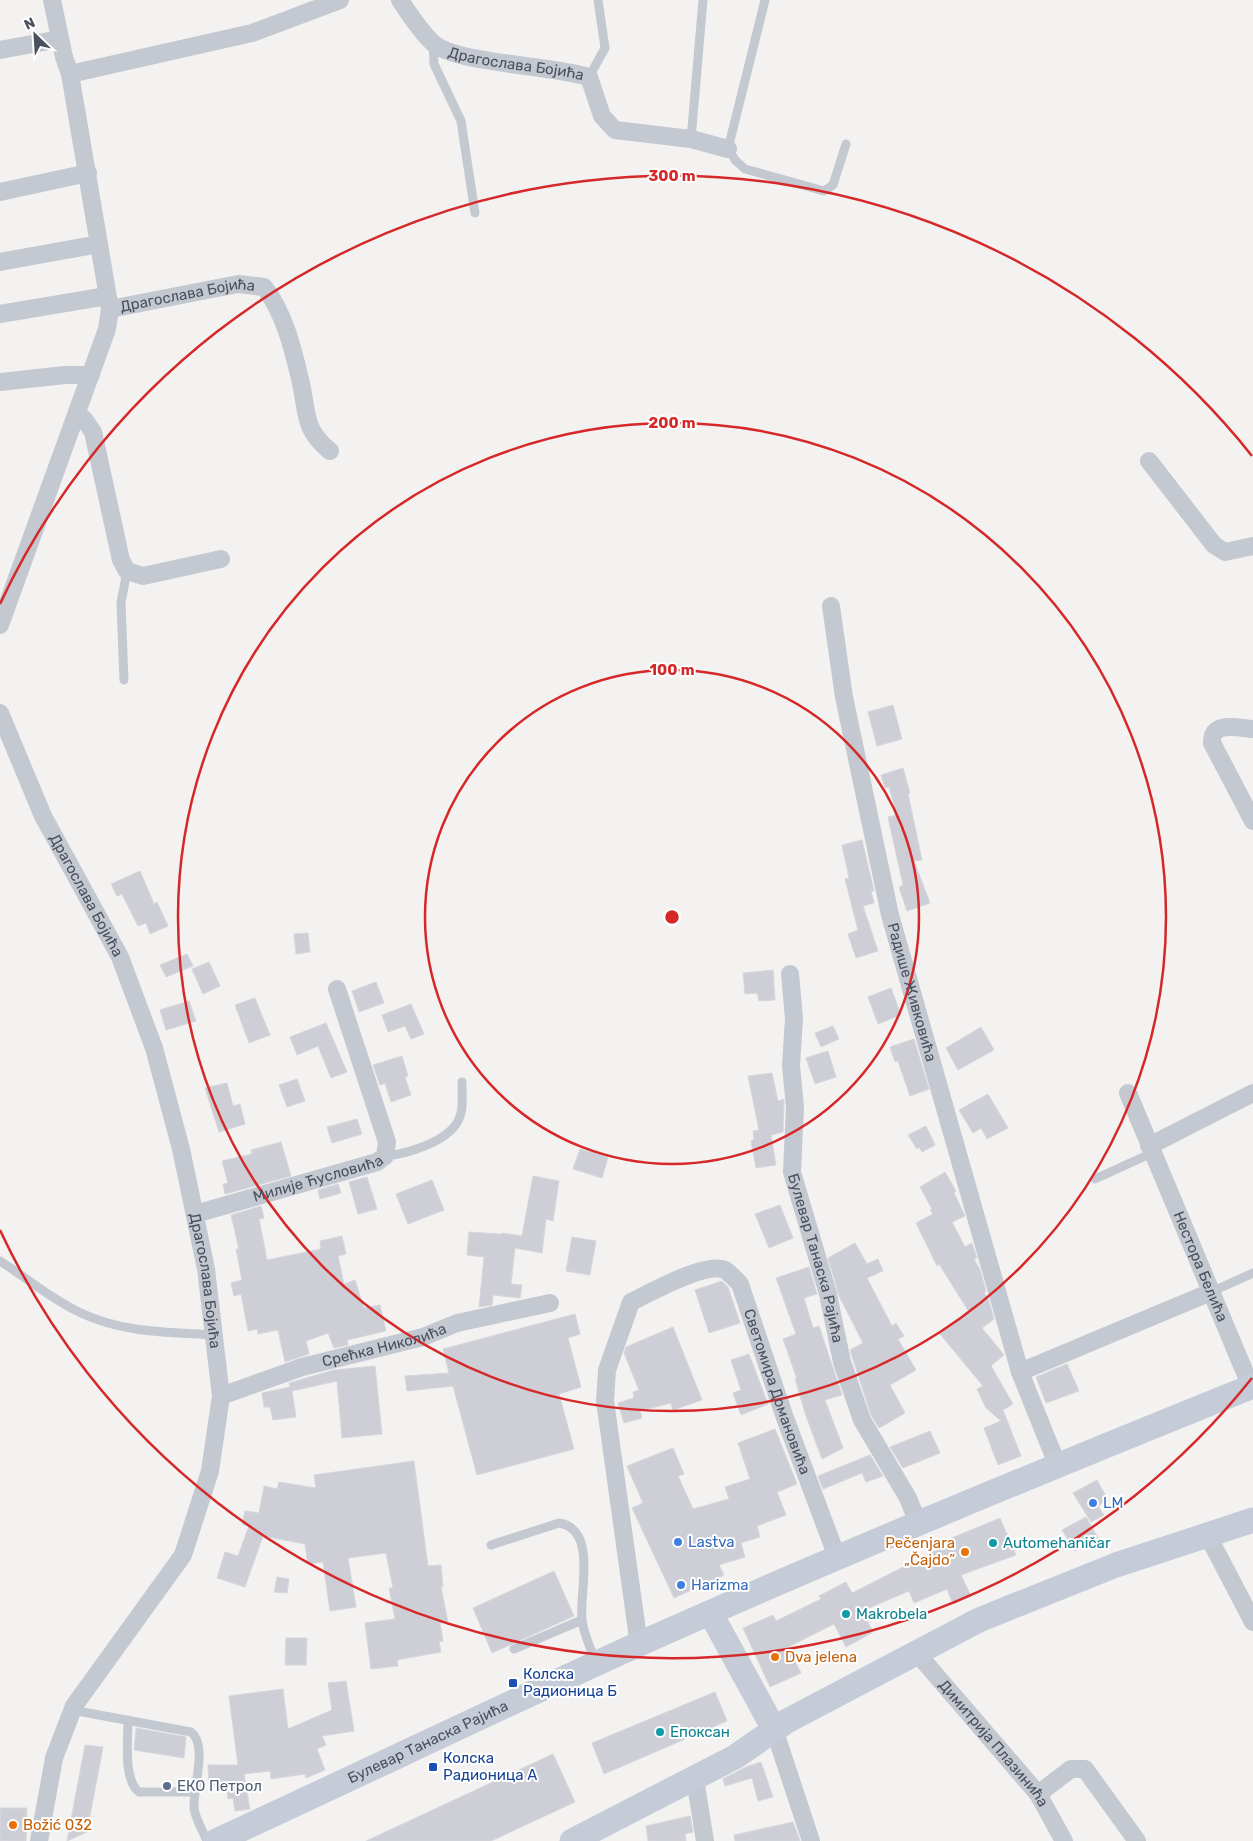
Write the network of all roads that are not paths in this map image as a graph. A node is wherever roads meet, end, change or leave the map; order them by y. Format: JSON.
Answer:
{"nodes":[{"id":1,"x":52,"y":0,"type":"edge"},
{"id":2,"x":340,"y":0,"type":"edge"},
{"id":3,"x":400,"y":0,"type":"edge"},
{"id":4,"x":598,"y":0,"type":"edge"},
{"id":5,"x":703,"y":0,"type":"edge"},
{"id":6,"x":765,"y":0,"type":"edge"},
{"id":7,"x":60,"y":39,"type":"junction"},
{"id":8,"x":433,"y":44,"type":"junction"},
{"id":9,"x":0,"y":50,"type":"edge"},
{"id":10,"x":70,"y":74,"type":"junction"},
{"id":11,"x":589,"y":77,"type":"junction"},
{"id":12,"x":691,"y":139,"type":"junction"},
{"id":13,"x":846,"y":144,"type":"dead end"},
{"id":14,"x":728,"y":148,"type":"junction"},
{"id":15,"x":88,"y":173,"type":"junction"},
{"id":16,"x":0,"y":192,"type":"edge"},
{"id":17,"x":475,"y":213,"type":"dead end"},
{"id":18,"x":99,"y":244,"type":"junction"},
{"id":19,"x":0,"y":262,"type":"edge"},
{"id":20,"x":109,"y":302,"type":"junction"},
{"id":21,"x":0,"y":314,"type":"edge"},
{"id":22,"x":91,"y":375,"type":"junction"},
{"id":23,"x":0,"y":382,"type":"edge"},
{"id":24,"x":77,"y":414,"type":"junction"},
{"id":25,"x":330,"y":451,"type":"dead end"},
{"id":26,"x":1149,"y":461,"type":"dead end"},
{"id":27,"x":1253,"y":546,"type":"edge"},
{"id":28,"x":221,"y":559,"type":"dead end"},
{"id":29,"x":127,"y":571,"type":"junction"},
{"id":30,"x":831,"y":606,"type":"dead end"},
{"id":31,"x":0,"y":625,"type":"edge"},
{"id":32,"x":124,"y":680,"type":"dead end"},
{"id":33,"x":0,"y":714,"type":"edge"},
{"id":34,"x":1253,"y":729,"type":"edge"},
{"id":35,"x":1253,"y":821,"type":"edge"},
{"id":36,"x":790,"y":974,"type":"dead end"},
{"id":37,"x":337,"y":989,"type":"dead end"},
{"id":38,"x":462,"y":1082,"type":"dead end"},
{"id":39,"x":1128,"y":1093,"type":"dead end"},
{"id":40,"x":1253,"y":1093,"type":"edge"},
{"id":41,"x":1151,"y":1150,"type":"junction"},
{"id":42,"x":385,"y":1156,"type":"junction"},
{"id":43,"x":1095,"y":1179,"type":"dead end"},
{"id":44,"x":195,"y":1214,"type":"junction"},
{"id":45,"x":0,"y":1261,"type":"edge"},
{"id":46,"x":1253,"y":1274,"type":"edge"},
{"id":47,"x":1211,"y":1292,"type":"junction"},
{"id":48,"x":550,"y":1303,"type":"dead end"},
{"id":49,"x":214,"y":1335,"type":"junction"},
{"id":50,"x":1020,"y":1372,"type":"junction"},
{"id":51,"x":1252,"y":1386,"type":"edge"},
{"id":52,"x":221,"y":1396,"type":"junction"},
{"id":53,"x":1057,"y":1464,"type":"junction"},
{"id":54,"x":1253,"y":1520,"type":"edge"},
{"id":55,"x":918,"y":1523,"type":"junction"},
{"id":56,"x":1207,"y":1534,"type":"junction"},
{"id":57,"x":491,"y":1545,"type":"dead end"},
{"id":58,"x":837,"y":1557,"type":"junction"},
{"id":59,"x":711,"y":1614,"type":"junction"},
{"id":60,"x":582,"y":1620,"type":"junction"},
{"id":61,"x":1253,"y":1622,"type":"edge"},
{"id":62,"x":639,"y":1645,"type":"junction"},
{"id":63,"x":514,"y":1649,"type":"dead end"},
{"id":64,"x":916,"y":1652,"type":"junction"},
{"id":65,"x":596,"y":1665,"type":"junction"},
{"id":66,"x":72,"y":1710,"type":"junction"},
{"id":67,"x":128,"y":1720,"type":"junction"},
{"id":68,"x":774,"y":1729,"type":"junction"},
{"id":69,"x":694,"y":1779,"type":"junction"},
{"id":70,"x":195,"y":1792,"type":"junction"},
{"id":71,"x":1038,"y":1794,"type":"junction"},
{"id":72,"x":579,"y":1839,"type":"edge"},
{"id":73,"x":39,"y":1841,"type":"edge"},
{"id":74,"x":207,"y":1841,"type":"edge"},
{"id":75,"x":216,"y":1841,"type":"edge"},
{"id":76,"x":705,"y":1841,"type":"edge"},
{"id":77,"x":811,"y":1841,"type":"edge"},
{"id":78,"x":1064,"y":1841,"type":"edge"},
{"id":79,"x":1137,"y":1841,"type":"edge"}],
"edges":[{"from":1,"to":7,"type":"street","name":"Драгослава Бојића"},
{"from":2,"to":10,"type":"street"},
{"from":3,"to":8,"type":"street","name":"Драгослава Бојића"},
{"from":4,"to":11,"type":"lane"},
{"from":5,"to":12,"type":"lane"},
{"from":6,"to":14,"type":"lane"},
{"from":7,"to":9,"type":"street"},
{"from":7,"to":10,"type":"street","name":"Драгослава Бојића"},
{"from":8,"to":11,"type":"street","name":"Драгослава Бојића"},
{"from":8,"to":17,"type":"lane"},
{"from":10,"to":15,"type":"street","name":"Драгослава Бојића"},
{"from":11,"to":12,"type":"street","name":"Драгослава Бојића"},
{"from":12,"to":14,"type":"street","name":"Драгослава Бојића"},
{"from":13,"to":14,"type":"lane"},
{"from":15,"to":16,"type":"street"},
{"from":15,"to":18,"type":"street","name":"Драгослава Бојића"},
{"from":18,"to":19,"type":"street"},
{"from":18,"to":20,"type":"street","name":"Драгослава Бојића"},
{"from":20,"to":21,"type":"street"},
{"from":20,"to":22,"type":"street","name":"Драгослава Бојића"},
{"from":20,"to":25,"type":"street","name":"Драгослава Бојића"},
{"from":22,"to":23,"type":"street"},
{"from":22,"to":24,"type":"street","name":"Драгослава Бојића"},
{"from":24,"to":29,"type":"street"},
{"from":24,"to":31,"type":"street","name":"Драгослава Бојића"},
{"from":26,"to":27,"type":"street"},
{"from":28,"to":29,"type":"street"},
{"from":29,"to":32,"type":"lane"},
{"from":30,"to":50,"type":"street","name":"Радише Живковића"},
{"from":33,"to":44,"type":"street","name":"Драгослава Бојића"},
{"from":34,"to":35,"type":"street"},
{"from":36,"to":55,"type":"street","name":"Булевар Танаска Рајића"},
{"from":37,"to":42,"type":"street","name":"Милије Ћусловића"},
{"from":38,"to":42,"type":"lane"},
{"from":39,"to":41,"type":"street","name":"Нестора Белића"},
{"from":40,"to":41,"type":"street"},
{"from":41,"to":43,"type":"lane"},
{"from":41,"to":47,"type":"street","name":"Нестора Белића"},
{"from":42,"to":44,"type":"street","name":"Милије Ћусловића"},
{"from":44,"to":49,"type":"street","name":"Драгослава Бојића"},
{"from":45,"to":49,"type":"lane"},
{"from":46,"to":47,"type":"lane"},
{"from":47,"to":50,"type":"street"},
{"from":47,"to":51,"type":"street","name":"Нестора Белића"},
{"from":48,"to":52,"type":"street","name":"Срећка Николића"},
{"from":49,"to":52,"type":"street","name":"Драгослава Бојића"},
{"from":50,"to":53,"type":"street","name":"Радише Живковића"},
{"from":51,"to":53,"type":"main road","name":"Булевар Танаска Рајића"},
{"from":52,"to":66,"type":"street","name":"Драгослава Бојића"},
{"from":53,"to":55,"type":"main road","name":"Булевар Танаска Рајића"},
{"from":54,"to":56,"type":"main road"},
{"from":55,"to":58,"type":"main road","name":"Булевар Танаска Рајића"},
{"from":56,"to":61,"type":"street"},
{"from":56,"to":64,"type":"main road"},
{"from":57,"to":60,"type":"lane"},
{"from":58,"to":59,"type":"main road","name":"Булевар Танаска Рајића"},
{"from":58,"to":62,"type":"street","name":"Светомира Домановића"},
{"from":59,"to":62,"type":"main road","name":"Булевар Танаска Рајића"},
{"from":59,"to":68,"type":"main road"},
{"from":60,"to":63,"type":"lane"},
{"from":60,"to":65,"type":"lane"},
{"from":62,"to":65,"type":"main road","name":"Булевар Танаска Рајића"},
{"from":64,"to":68,"type":"main road"},
{"from":64,"to":71,"type":"street","name":"Димитрија Плазинића"},
{"from":65,"to":75,"type":"main road","name":"Булевар Танаска Рајића"},
{"from":66,"to":67,"type":"lane"},
{"from":66,"to":73,"type":"street","name":"Драгослава Бојића"},
{"from":67,"to":70,"type":"lane"},
{"from":67,"to":70,"type":"lane"},
{"from":68,"to":69,"type":"main road"},
{"from":68,"to":77,"type":"street"},
{"from":69,"to":72,"type":"main road"},
{"from":69,"to":76,"type":"street"},
{"from":70,"to":74,"type":"lane"},
{"from":71,"to":78,"type":"street","name":"Димитрија Плазинића"},
{"from":71,"to":79,"type":"street"}]}
